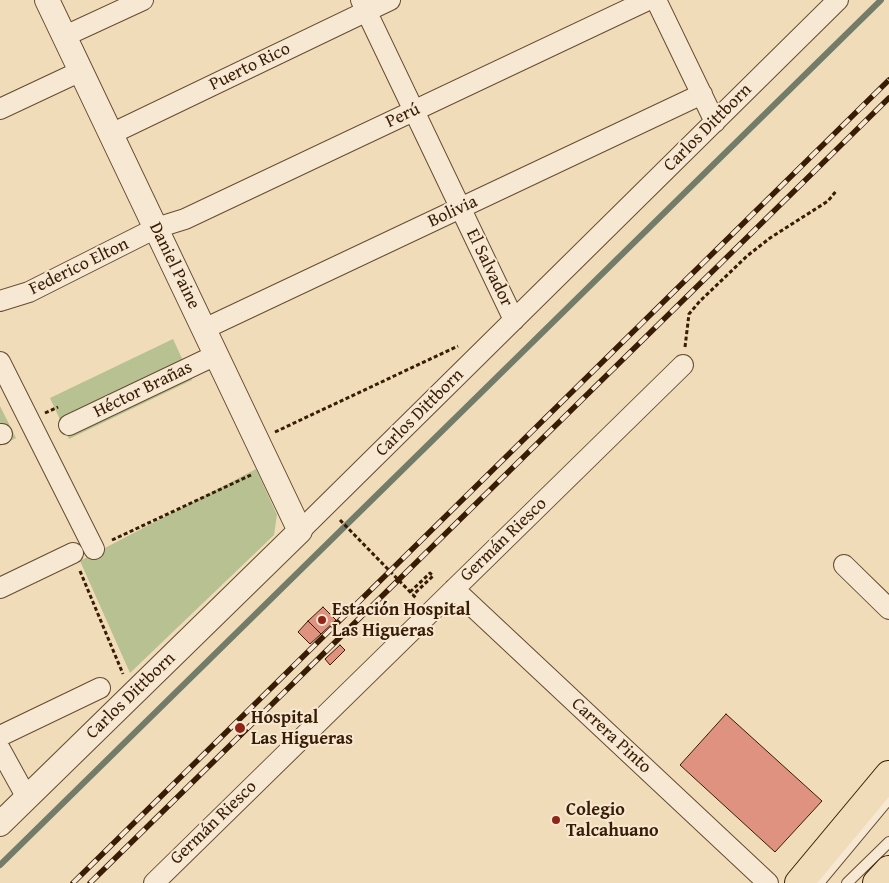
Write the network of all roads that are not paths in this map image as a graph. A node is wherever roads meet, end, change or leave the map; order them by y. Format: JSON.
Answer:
{"nodes":[{"id":1,"x":47,"y":0,"type":"edge"},
{"id":2,"x":143,"y":0,"type":"edge"},
{"id":3,"x":390,"y":0,"type":"edge"},
{"id":4,"x":648,"y":0,"type":"edge"},
{"id":5,"x":656,"y":0,"type":"edge"},
{"id":6,"x":838,"y":0,"type":"edge"},
{"id":7,"x":364,"y":6,"type":"edge"},
{"id":8,"x":65,"y":36,"type":"junction"},
{"id":9,"x":81,"y":70,"type":"junction"},
{"id":10,"x":702,"y":94,"type":"junction"},
{"id":11,"x":0,"y":109,"type":"edge"},
{"id":12,"x":414,"y":111,"type":"junction"},
{"id":13,"x":715,"y":122,"type":"junction"},
{"id":14,"x":111,"y":134,"type":"junction"},
{"id":15,"x":460,"y":208,"type":"junction"},
{"id":16,"x":156,"y":228,"type":"junction"},
{"id":17,"x":0,"y":301,"type":"edge"},
{"id":18,"x":514,"y":320,"type":"junction"},
{"id":19,"x":204,"y":329,"type":"junction"},
{"id":20,"x":216,"y":354,"type":"junction"},
{"id":21,"x":0,"y":362,"type":"edge"},
{"id":22,"x":683,"y":365,"type":"road end"},
{"id":23,"x":69,"y":425,"type":"dead end"},
{"id":24,"x":300,"y":531,"type":"junction"},
{"id":25,"x":94,"y":549,"type":"road end"},
{"id":26,"x":73,"y":553,"type":"road end"},
{"id":27,"x":844,"y":565,"type":"dead end"},
{"id":28,"x":0,"y":588,"type":"edge"},
{"id":29,"x":454,"y":589,"type":"junction"},
{"id":30,"x":889,"y":609,"type":"edge"},
{"id":31,"x":100,"y":688,"type":"dead end"},
{"id":32,"x":0,"y":736,"type":"edge"},
{"id":33,"x":0,"y":749,"type":"edge"},
{"id":34,"x":889,"y":775,"type":"edge"},
{"id":35,"x":27,"y":798,"type":"junction"},
{"id":36,"x":889,"y":799,"type":"edge"},
{"id":37,"x":0,"y":824,"type":"edge"},
{"id":38,"x":889,"y":842,"type":"edge"},
{"id":39,"x":889,"y":870,"type":"edge"},
{"id":40,"x":154,"y":883,"type":"edge"},
{"id":41,"x":768,"y":883,"type":"edge"},
{"id":42,"x":798,"y":883,"type":"edge"},
{"id":43,"x":819,"y":883,"type":"edge"},
{"id":44,"x":847,"y":883,"type":"edge"},
{"id":45,"x":877,"y":883,"type":"edge"}],
"edges":[{"from":1,"to":8,"type":"street","name":"Daniel Paine"},
{"from":2,"to":8,"type":"street"},
{"from":3,"to":7,"type":"street","name":"Puerto Rico"},
{"from":4,"to":12,"type":"street","name":"Perú"},
{"from":5,"to":10,"type":"street"},
{"from":6,"to":13,"type":"street","name":"Carlos Dittborn"},
{"from":7,"to":12,"type":"street","name":"El Salvador"},
{"from":7,"to":14,"type":"street","name":"Puerto Rico"},
{"from":8,"to":9,"type":"street","name":"Daniel Paine"},
{"from":9,"to":11,"type":"street"},
{"from":9,"to":14,"type":"street","name":"Daniel Paine"},
{"from":10,"to":13,"type":"street"},
{"from":10,"to":15,"type":"street","name":"Bolivia"},
{"from":12,"to":15,"type":"street","name":"El Salvador"},
{"from":12,"to":16,"type":"street","name":"Perú"},
{"from":13,"to":18,"type":"street","name":"Carlos Dittborn"},
{"from":14,"to":16,"type":"street","name":"Daniel Paine"},
{"from":15,"to":18,"type":"street","name":"El Salvador"},
{"from":15,"to":19,"type":"street","name":"Bolivia"},
{"from":16,"to":17,"type":"street","name":"Federico Elton"},
{"from":16,"to":19,"type":"street","name":"Daniel Paine"},
{"from":18,"to":24,"type":"street","name":"Carlos Dittborn"},
{"from":19,"to":20,"type":"street","name":"Daniel Paine"},
{"from":20,"to":23,"type":"street","name":"Héctor Brañas"},
{"from":20,"to":24,"type":"street","name":"Daniel Paine"},
{"from":21,"to":25,"type":"street"},
{"from":22,"to":29,"type":"street","name":"Germán Riesco"},
{"from":24,"to":35,"type":"street","name":"Carlos Dittborn"},
{"from":26,"to":28,"type":"street"},
{"from":27,"to":30,"type":"street"},
{"from":29,"to":40,"type":"street","name":"Germán Riesco"},
{"from":29,"to":41,"type":"street","name":"Carrera Pinto"},
{"from":31,"to":32,"type":"street"},
{"from":33,"to":35,"type":"street"},
{"from":34,"to":42,"type":"main road"},
{"from":35,"to":37,"type":"street","name":"Carlos Dittborn"},
{"from":36,"to":43,"type":"lane"},
{"from":38,"to":44,"type":"lane"},
{"from":39,"to":45,"type":"main road"}]}
